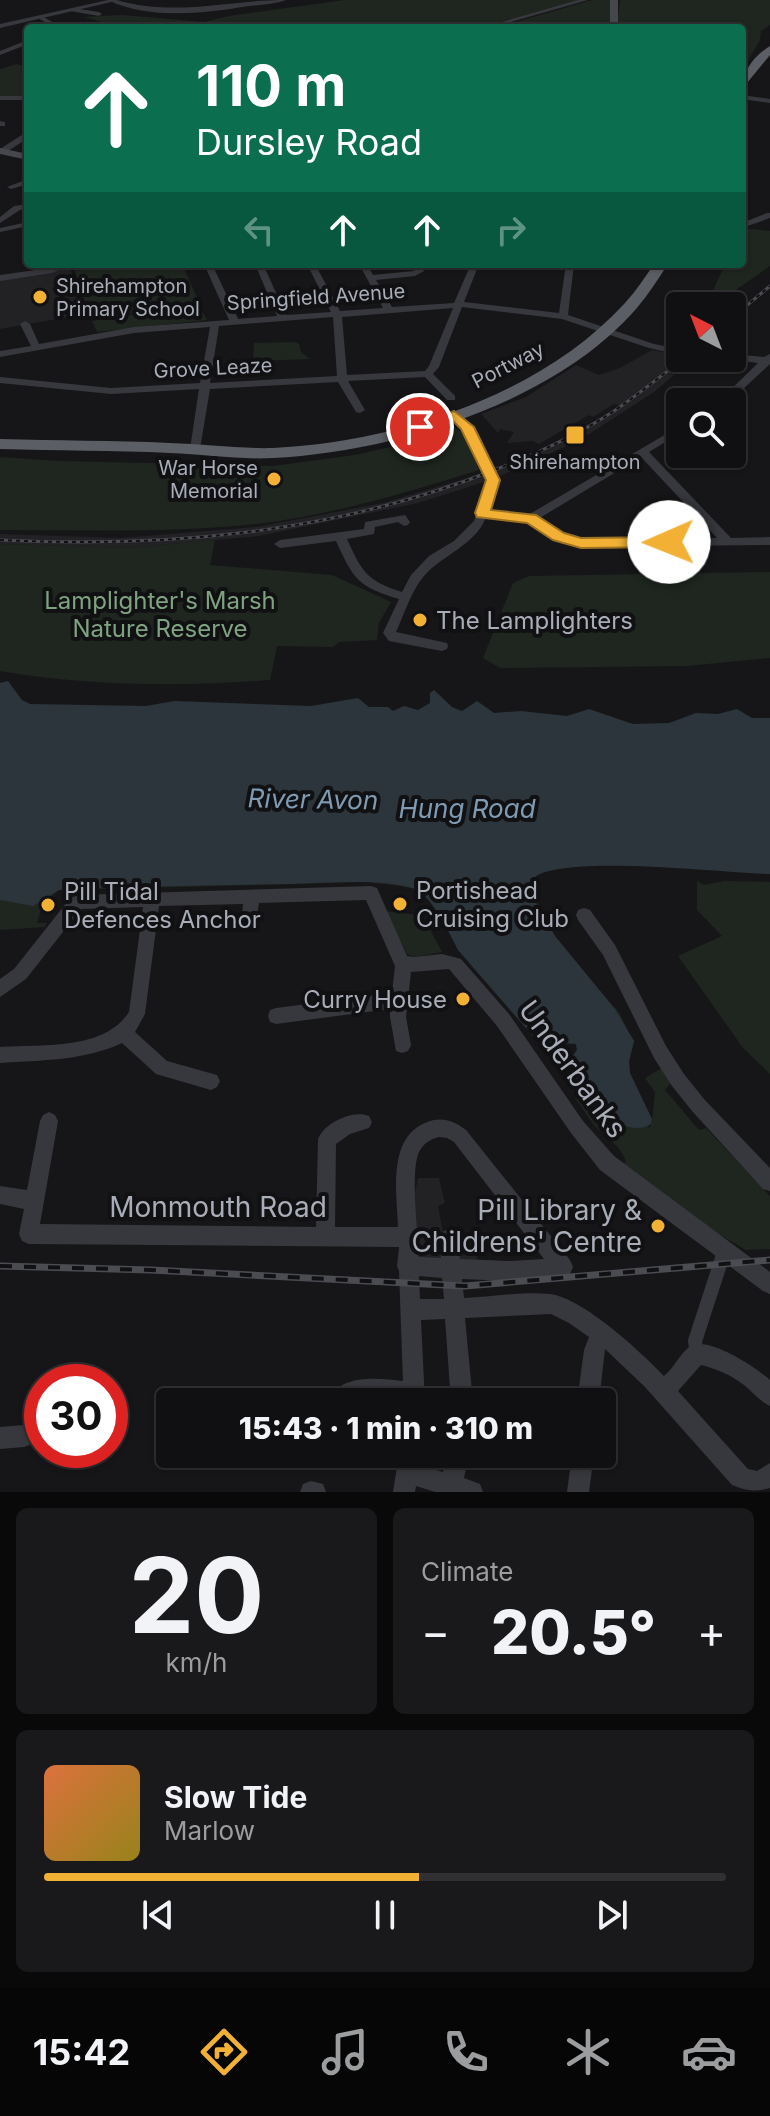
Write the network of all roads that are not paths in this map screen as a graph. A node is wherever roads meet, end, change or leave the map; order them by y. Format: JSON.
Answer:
{"nodes":[{"id":1,"x":283,"y":0,"type":"edge"},
{"id":2,"x":585,"y":0,"type":"edge"},
{"id":3,"x":614,"y":0,"type":"edge"},
{"id":4,"x":115,"y":1,"type":"edge"},
{"id":5,"x":258,"y":1,"type":"edge"},
{"id":6,"x":72,"y":10,"type":"junction"},
{"id":7,"x":99,"y":14,"type":"dead end"},
{"id":8,"x":40,"y":17,"type":"junction"},
{"id":9,"x":52,"y":24,"type":"edge"},
{"id":10,"x":498,"y":24,"type":"edge"},
{"id":11,"x":614,"y":24,"type":"edge"},
{"id":12,"x":0,"y":26,"type":"edge"},
{"id":13,"x":24,"y":45,"type":"edge"},
{"id":14,"x":770,"y":49,"type":"edge"},
{"id":15,"x":0,"y":53,"type":"edge"},
{"id":16,"x":746,"y":85,"type":"edge"},
{"id":17,"x":746,"y":92,"type":"edge"},
{"id":18,"x":0,"y":98,"type":"edge"},
{"id":19,"x":24,"y":98,"type":"edge"},
{"id":20,"x":770,"y":101,"type":"edge"},
{"id":21,"x":24,"y":137,"type":"edge"},
{"id":22,"x":1,"y":151,"type":"edge"},
{"id":23,"x":24,"y":156,"type":"edge"},
{"id":24,"x":24,"y":184,"type":"edge"},
{"id":25,"x":11,"y":187,"type":"dead end"},
{"id":26,"x":24,"y":207,"type":"edge"},
{"id":27,"x":770,"y":215,"type":"edge"},
{"id":28,"x":0,"y":221,"type":"edge"},
{"id":29,"x":746,"y":224,"type":"edge"},
{"id":30,"x":24,"y":225,"type":"edge"},
{"id":31,"x":0,"y":230,"type":"edge"},
{"id":32,"x":57,"y":268,"type":"edge"},
{"id":33,"x":210,"y":268,"type":"edge"},
{"id":34,"x":261,"y":268,"type":"edge"},
{"id":35,"x":313,"y":268,"type":"edge"},
{"id":36,"x":365,"y":268,"type":"edge"},
{"id":37,"x":419,"y":268,"type":"edge"},
{"id":38,"x":473,"y":268,"type":"edge"},
{"id":39,"x":569,"y":268,"type":"edge"},
{"id":40,"x":648,"y":268,"type":"edge"},
{"id":41,"x":658,"y":268,"type":"edge"},
{"id":42,"x":0,"y":278,"type":"edge"},
{"id":43,"x":370,"y":278,"type":"junction"},
{"id":44,"x":458,"y":304,"type":"junction"},
{"id":45,"x":388,"y":309,"type":"junction"},
{"id":46,"x":336,"y":313,"type":"junction"},
{"id":47,"x":563,"y":316,"type":"junction"},
{"id":48,"x":282,"y":317,"type":"junction"},
{"id":49,"x":234,"y":320,"type":"junction"},
{"id":50,"x":215,"y":322,"type":"junction"},
{"id":51,"x":25,"y":324,"type":"dead end"},
{"id":52,"x":601,"y":329,"type":"junction"},
{"id":53,"x":36,"y":347,"type":"junction"},
{"id":54,"x":666,"y":348,"type":"edge"},
{"id":55,"x":0,"y":354,"type":"edge"},
{"id":56,"x":746,"y":358,"type":"edge"},
{"id":57,"x":769,"y":360,"type":"edge"},
{"id":58,"x":428,"y":374,"type":"junction"},
{"id":59,"x":0,"y":380,"type":"edge"},
{"id":60,"x":342,"y":380,"type":"junction"},
{"id":61,"x":207,"y":386,"type":"junction"},
{"id":62,"x":738,"y":388,"type":"edge"},
{"id":63,"x":451,"y":398,"type":"dead end"},
{"id":64,"x":360,"y":410,"type":"dead end"},
{"id":65,"x":454,"y":415,"type":"junction"},
{"id":66,"x":666,"y":438,"type":"edge"},
{"id":67,"x":0,"y":444,"type":"edge"},
{"id":68,"x":195,"y":449,"type":"junction"},
{"id":69,"x":643,"y":452,"type":"junction"},
{"id":70,"x":483,"y":513,"type":"junction"},
{"id":71,"x":530,"y":519,"type":"junction"},
{"id":72,"x":404,"y":522,"type":"dead end"},
{"id":73,"x":340,"y":537,"type":"junction"},
{"id":74,"x":770,"y":541,"type":"edge"},
{"id":75,"x":728,"y":542,"type":"junction"},
{"id":76,"x":280,"y":544,"type":"dead end"},
{"id":77,"x":405,"y":597,"type":"junction"},
{"id":78,"x":442,"y":646,"type":"dead end"},
{"id":79,"x":251,"y":898,"type":"junction"},
{"id":80,"x":152,"y":900,"type":"junction"},
{"id":81,"x":584,"y":915,"type":"dead end"},
{"id":82,"x":250,"y":916,"type":"dead end"},
{"id":83,"x":404,"y":963,"type":"junction"},
{"id":84,"x":0,"y":989,"type":"edge"},
{"id":85,"x":401,"y":1000,"type":"junction"},
{"id":86,"x":273,"y":1016,"type":"dead end"},
{"id":87,"x":125,"y":1034,"type":"junction"},
{"id":88,"x":402,"y":1045,"type":"dead end"},
{"id":89,"x":0,"y":1055,"type":"edge"},
{"id":90,"x":204,"y":1075,"type":"dead end"},
{"id":91,"x":49,"y":1121,"type":"dead end"},
{"id":92,"x":363,"y":1122,"type":"dead end"},
{"id":93,"x":770,"y":1182,"type":"edge"},
{"id":94,"x":0,"y":1195,"type":"edge"},
{"id":95,"x":34,"y":1201,"type":"junction"},
{"id":96,"x":325,"y":1236,"type":"junction"},
{"id":97,"x":406,"y":1237,"type":"junction"},
{"id":98,"x":449,"y":1239,"type":"dead end"},
{"id":99,"x":725,"y":1249,"type":"junction"},
{"id":100,"x":408,"y":1269,"type":"junction"},
{"id":101,"x":450,"y":1269,"type":"junction"},
{"id":102,"x":770,"y":1284,"type":"edge"},
{"id":103,"x":410,"y":1305,"type":"junction"},
{"id":104,"x":454,"y":1305,"type":"junction"},
{"id":105,"x":602,"y":1332,"type":"junction"},
{"id":106,"x":697,"y":1354,"type":"junction"},
{"id":107,"x":414,"y":1388,"type":"edge"},
{"id":108,"x":461,"y":1388,"type":"edge"},
{"id":109,"x":590,"y":1388,"type":"edge"},
{"id":110,"x":662,"y":1391,"type":"junction"},
{"id":111,"x":770,"y":1395,"type":"edge"},
{"id":112,"x":24,"y":1436,"type":"dead end"},
{"id":113,"x":0,"y":1438,"type":"edge"},
{"id":114,"x":460,"y":1468,"type":"edge"},
{"id":115,"x":581,"y":1468,"type":"edge"},
{"id":116,"x":407,"y":1473,"type":"edge"},
{"id":117,"x":770,"y":1474,"type":"edge"},
{"id":118,"x":462,"y":1488,"type":"edge"},
{"id":119,"x":578,"y":1492,"type":"edge"}],
"edges":[{"from":1,"to":5,"type":"street"},
{"from":2,"to":10,"type":"street"},
{"from":3,"to":11,"type":"main road"},
{"from":4,"to":5,"type":"street"},
{"from":4,"to":6,"type":"street"},
{"from":6,"to":7,"type":"street"},
{"from":6,"to":8,"type":"street"},
{"from":8,"to":9,"type":"street"},
{"from":8,"to":12,"type":"street"},
{"from":13,"to":15,"type":"street"},
{"from":14,"to":16,"type":"highway"},
{"from":17,"to":20,"type":"street"},
{"from":18,"to":19,"type":"street"},
{"from":21,"to":22,"type":"street"},
{"from":22,"to":23,"type":"main road"},
{"from":24,"to":25,"type":"street"},
{"from":26,"to":28,"type":"street"},
{"from":27,"to":29,"type":"street"},
{"from":30,"to":31,"type":"street"},
{"from":32,"to":42,"type":"street"},
{"from":33,"to":49,"type":"street"},
{"from":34,"to":48,"type":"street"},
{"from":35,"to":46,"type":"street"},
{"from":36,"to":43,"type":"street"},
{"from":37,"to":43,"type":"street"},
{"from":38,"to":44,"type":"street"},
{"from":39,"to":47,"type":"street"},
{"from":40,"to":52,"type":"highway","name":"Portway"},
{"from":41,"to":52,"type":"highway","name":"Portway"},
{"from":43,"to":45,"type":"street"},
{"from":44,"to":45,"type":"street","name":"Springfield Avenue"},
{"from":44,"to":47,"type":"street"},
{"from":44,"to":58,"type":"street"},
{"from":45,"to":46,"type":"street","name":"Springfield Avenue"},
{"from":46,"to":48,"type":"street","name":"Springfield Avenue"},
{"from":46,"to":60,"type":"street"},
{"from":47,"to":52,"type":"street"},
{"from":48,"to":49,"type":"street","name":"Springfield Avenue"},
{"from":49,"to":50,"type":"street","name":"Springfield Avenue"},
{"from":50,"to":53,"type":"street","name":"Springfield Avenue"},
{"from":50,"to":61,"type":"street"},
{"from":51,"to":53,"type":"street"},
{"from":52,"to":54,"type":"street"},
{"from":52,"to":65,"type":"highway","name":"Portway"},
{"from":52,"to":68,"type":"highway","name":"Portway"},
{"from":53,"to":55,"type":"street","name":"Springfield Avenue"},
{"from":56,"to":57,"type":"street"},
{"from":57,"to":62,"type":"street"},
{"from":58,"to":60,"type":"street","name":"Grove Leaze"},
{"from":58,"to":63,"type":"street"},
{"from":59,"to":61,"type":"street","name":"Grove Leaze"},
{"from":60,"to":61,"type":"street","name":"Grove Leaze"},
{"from":60,"to":64,"type":"street"},
{"from":61,"to":68,"type":"street"},
{"from":65,"to":68,"type":"highway","name":"Portway"},
{"from":65,"to":70,"type":"street"},
{"from":66,"to":69,"type":"street"},
{"from":67,"to":68,"type":"highway","name":"Portway"},
{"from":69,"to":71,"type":"street"},
{"from":69,"to":75,"type":"street"},
{"from":70,"to":71,"type":"street"},
{"from":70,"to":77,"type":"street"},
{"from":71,"to":75,"type":"street"},
{"from":72,"to":73,"type":"street"},
{"from":73,"to":76,"type":"street"},
{"from":73,"to":77,"type":"street"},
{"from":74,"to":75,"type":"street"},
{"from":77,"to":78,"type":"street"},
{"from":79,"to":80,"type":"street"},
{"from":79,"to":82,"type":"street"},
{"from":79,"to":83,"type":"street"},
{"from":80,"to":84,"type":"street"},
{"from":80,"to":87,"type":"street"},
{"from":81,"to":93,"type":"street"},
{"from":83,"to":85,"type":"street"},
{"from":83,"to":99,"type":"street","name":"Underbanks"},
{"from":85,"to":86,"type":"street"},
{"from":85,"to":88,"type":"street"},
{"from":87,"to":89,"type":"street"},
{"from":87,"to":90,"type":"street"},
{"from":91,"to":95,"type":"street"},
{"from":92,"to":96,"type":"street"},
{"from":94,"to":95,"type":"street"},
{"from":95,"to":96,"type":"street","name":"Monmouth Road"},
{"from":96,"to":97,"type":"street","name":"Monmouth Road"},
{"from":97,"to":100,"type":"street"},
{"from":97,"to":101,"type":"street"},
{"from":98,"to":101,"type":"street"},
{"from":99,"to":102,"type":"street","name":"Underbanks"},
{"from":99,"to":106,"type":"street"},
{"from":100,"to":101,"type":"street"},
{"from":100,"to":103,"type":"street"},
{"from":101,"to":104,"type":"street"},
{"from":103,"to":104,"type":"street"},
{"from":103,"to":107,"type":"street"},
{"from":104,"to":105,"type":"street"},
{"from":104,"to":108,"type":"street"},
{"from":105,"to":109,"type":"street"},
{"from":105,"to":110,"type":"street"},
{"from":106,"to":110,"type":"street"},
{"from":106,"to":111,"type":"street"},
{"from":110,"to":117,"type":"street"},
{"from":112,"to":113,"type":"street"},
{"from":114,"to":118,"type":"street"},
{"from":115,"to":119,"type":"street"},
{"from":116,"to":118,"type":"street"}]}
